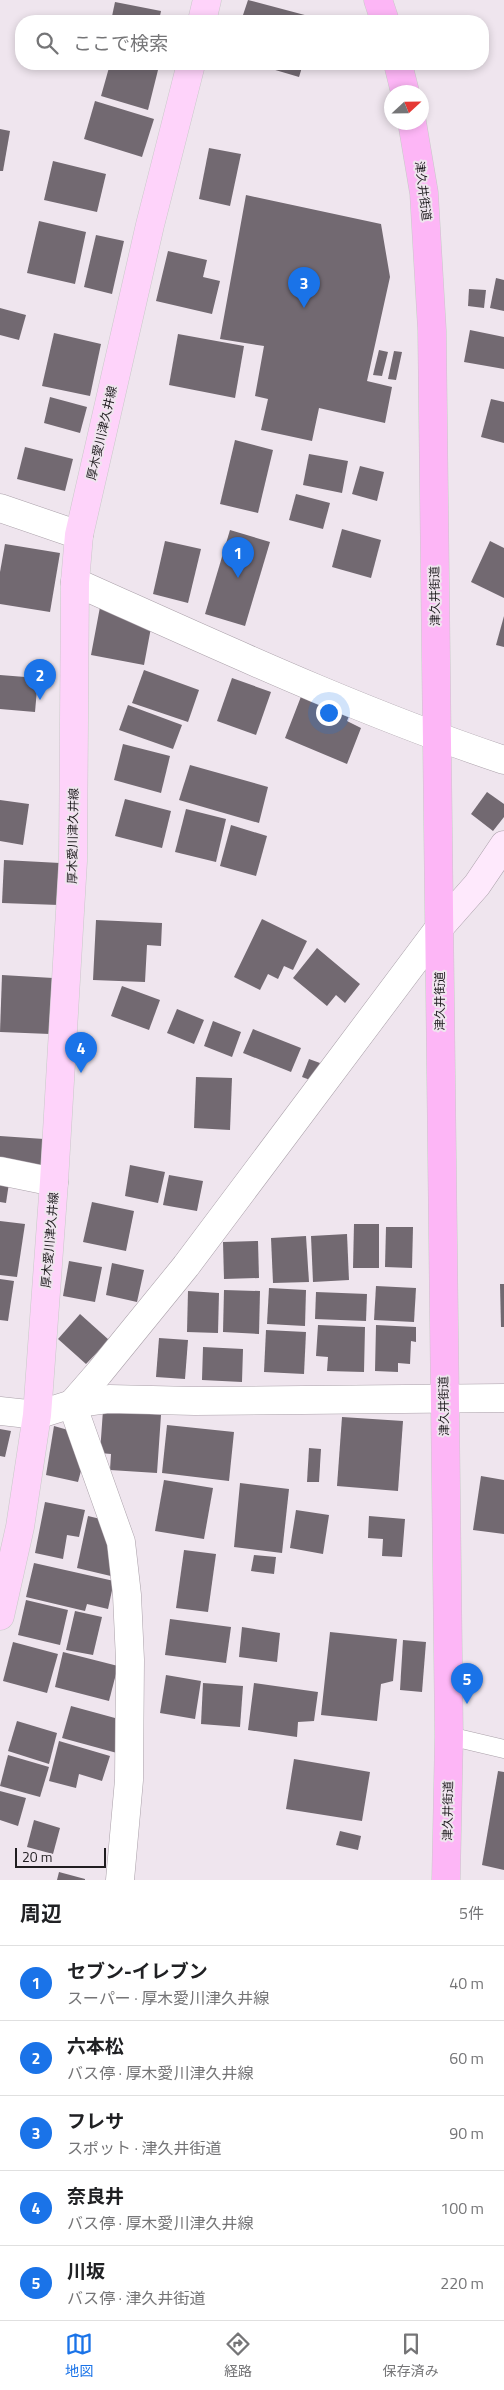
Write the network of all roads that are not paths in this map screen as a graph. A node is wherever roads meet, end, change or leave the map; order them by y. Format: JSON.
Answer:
{"nodes":[{"id":1,"x":208,"y":0,"type":"edge"},
{"id":2,"x":378,"y":0,"type":"edge"},
{"id":3,"x":204,"y":15,"type":"edge"},
{"id":4,"x":383,"y":15,"type":"edge"},
{"id":5,"x":189,"y":70,"type":"edge"},
{"id":6,"x":400,"y":70,"type":"edge"},
{"id":7,"x":403,"y":85,"type":"edge"},
{"id":8,"x":413,"y":130,"type":"edge"},
{"id":9,"x":0,"y":508,"type":"edge"},
{"id":10,"x":79,"y":535,"type":"junction"},
{"id":11,"x":75,"y":582,"type":"junction"},
{"id":12,"x":437,"y":738,"type":"junction"},
{"id":13,"x":504,"y":760,"type":"edge"},
{"id":14,"x":504,"y":845,"type":"edge"},
{"id":15,"x":440,"y":927,"type":"junction"},
{"id":16,"x":0,"y":1171,"type":"edge"},
{"id":17,"x":54,"y":1182,"type":"junction"},
{"id":18,"x":504,"y":1398,"type":"edge"},
{"id":19,"x":444,"y":1399,"type":"junction"},
{"id":20,"x":72,"y":1404,"type":"junction"},
{"id":21,"x":0,"y":1411,"type":"edge"},
{"id":22,"x":37,"y":1415,"type":"junction"},
{"id":23,"x":0,"y":1616,"type":"edge"},
{"id":24,"x":449,"y":1736,"type":"junction"},
{"id":25,"x":504,"y":1749,"type":"edge"},
{"id":26,"x":120,"y":1880,"type":"edge"},
{"id":27,"x":446,"y":1880,"type":"edge"}],
"edges":[{"from":1,"to":3,"type":"main road"},
{"from":2,"to":4,"type":"highway"},
{"from":5,"to":10,"type":"main road","name":"厚木愛川津久井線"},
{"from":6,"to":7,"type":"highway"},
{"from":8,"to":12,"type":"highway","name":"津久井街道"},
{"from":9,"to":10,"type":"street"},
{"from":10,"to":11,"type":"main road","name":"厚木愛川津久井線"},
{"from":11,"to":12,"type":"street"},
{"from":11,"to":17,"type":"main road","name":"厚木愛川津久井線"},
{"from":12,"to":13,"type":"street"},
{"from":12,"to":15,"type":"highway","name":"津久井街道"},
{"from":14,"to":15,"type":"street"},
{"from":15,"to":19,"type":"highway","name":"津久井街道"},
{"from":15,"to":20,"type":"street"},
{"from":16,"to":17,"type":"street"},
{"from":17,"to":22,"type":"main road","name":"厚木愛川津久井線"},
{"from":18,"to":19,"type":"street"},
{"from":19,"to":20,"type":"street"},
{"from":19,"to":24,"type":"highway","name":"津久井街道"},
{"from":20,"to":22,"type":"street"},
{"from":20,"to":26,"type":"street"},
{"from":21,"to":22,"type":"street"},
{"from":22,"to":23,"type":"main road","name":"厚木愛川津久井線"},
{"from":24,"to":25,"type":"lane"},
{"from":24,"to":27,"type":"highway","name":"津久井街道"}]}
